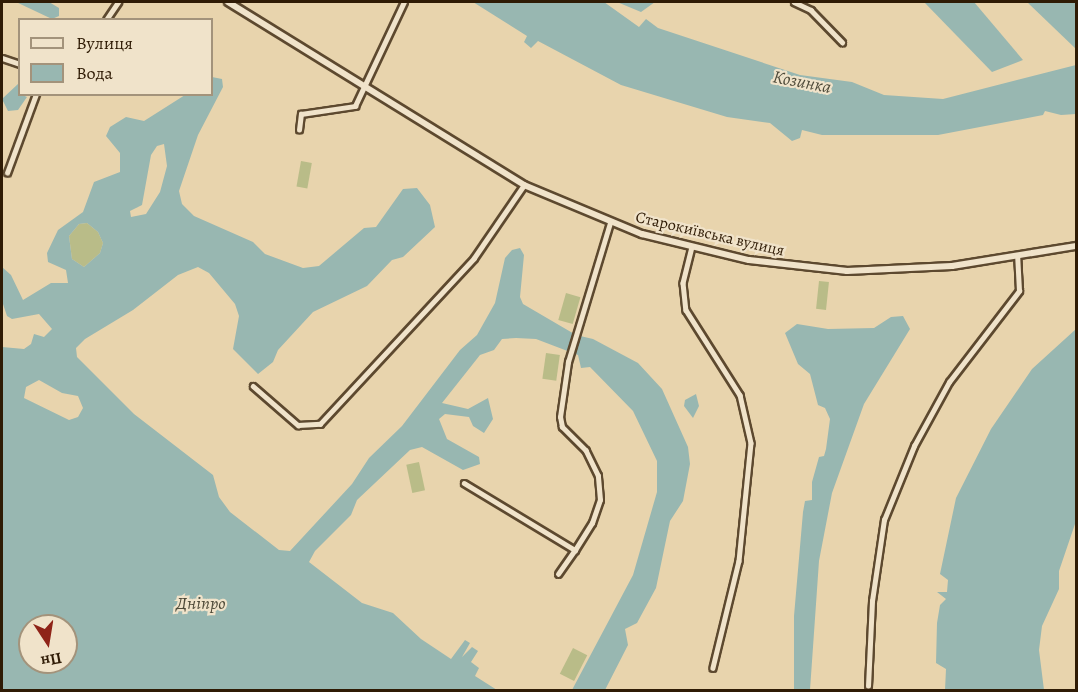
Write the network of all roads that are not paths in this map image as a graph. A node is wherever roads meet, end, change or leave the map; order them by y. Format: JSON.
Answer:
{"nodes":[{"id":1,"x":118,"y":2,"type":"edge"},
{"id":2,"x":228,"y":2,"type":"edge"},
{"id":3,"x":404,"y":2,"type":"edge"},
{"id":4,"x":794,"y":2,"type":"edge"},
{"id":5,"x":107,"y":18,"type":"edge"},
{"id":6,"x":842,"y":42,"type":"dead end"},
{"id":7,"x":2,"y":58,"type":"edge"},
{"id":8,"x":18,"y":63,"type":"edge"},
{"id":9,"x":365,"y":87,"type":"junction"},
{"id":10,"x":35,"y":96,"type":"edge"},
{"id":11,"x":299,"y":130,"type":"dead end"},
{"id":12,"x":7,"y":173,"type":"dead end"},
{"id":13,"x":524,"y":185,"type":"junction"},
{"id":14,"x":610,"y":223,"type":"junction"},
{"id":15,"x":1077,"y":246,"type":"edge"},
{"id":16,"x":692,"y":247,"type":"junction"},
{"id":17,"x":1017,"y":257,"type":"junction"},
{"id":18,"x":253,"y":386,"type":"dead end"},
{"id":19,"x":464,"y":483,"type":"dead end"},
{"id":20,"x":575,"y":550,"type":"junction"},
{"id":21,"x":558,"y":574,"type":"dead end"},
{"id":22,"x":713,"y":668,"type":"dead end"},
{"id":23,"x":868,"y":686,"type":"dead end"}],
"edges":[{"from":1,"to":5,"type":"street"},
{"from":2,"to":9,"type":"street","name":"Старокиївська вулиця"},
{"from":3,"to":9,"type":"street"},
{"from":4,"to":6,"type":"street"},
{"from":7,"to":8,"type":"street"},
{"from":9,"to":11,"type":"street"},
{"from":9,"to":13,"type":"street","name":"Старокиївська вулиця"},
{"from":10,"to":12,"type":"street"},
{"from":13,"to":14,"type":"street","name":"Старокиївська вулиця"},
{"from":13,"to":18,"type":"street"},
{"from":14,"to":16,"type":"street","name":"Старокиївська вулиця"},
{"from":14,"to":20,"type":"street"},
{"from":15,"to":17,"type":"street","name":"Старокиївська вулиця"},
{"from":16,"to":17,"type":"street","name":"Старокиївська вулиця"},
{"from":16,"to":22,"type":"street"},
{"from":17,"to":23,"type":"street"},
{"from":19,"to":20,"type":"street"},
{"from":20,"to":21,"type":"street"}]}
